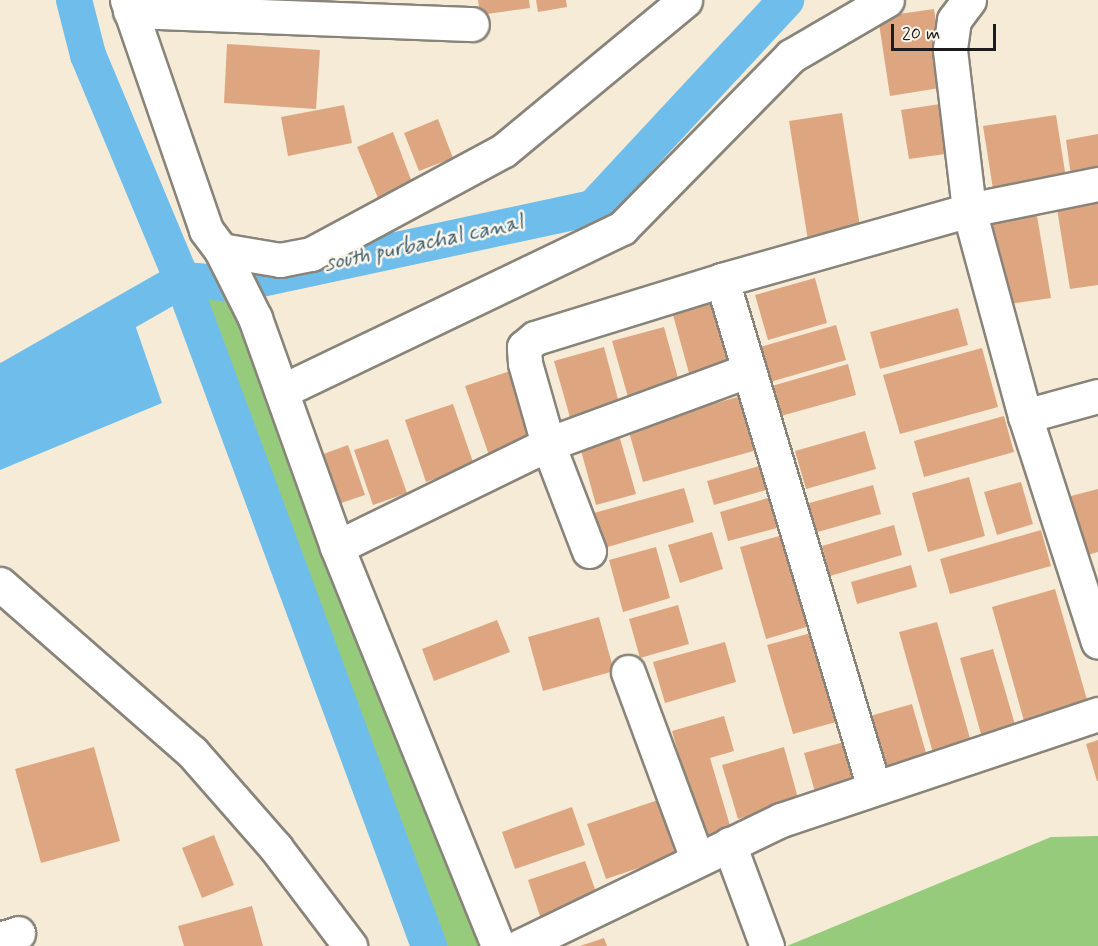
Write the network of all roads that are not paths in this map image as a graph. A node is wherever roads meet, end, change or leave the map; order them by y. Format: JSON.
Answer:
{"nodes":[{"id":1,"x":686,"y":0,"type":"edge"},
{"id":2,"x":887,"y":0,"type":"edge"},
{"id":3,"x":969,"y":0,"type":"edge"},
{"id":4,"x":129,"y":5,"type":"edge"},
{"id":5,"x":472,"y":24,"type":"dead end"},
{"id":6,"x":1098,"y":184,"type":"edge"},
{"id":7,"x":969,"y":210,"type":"junction"},
{"id":8,"x":227,"y":261,"type":"junction"},
{"id":9,"x":722,"y":280,"type":"junction"},
{"id":10,"x":748,"y":370,"type":"junction"},
{"id":11,"x":282,"y":391,"type":"junction"},
{"id":12,"x":1098,"y":396,"type":"edge"},
{"id":13,"x":1025,"y":416,"type":"junction"},
{"id":14,"x":548,"y":444,"type":"junction"},
{"id":15,"x":337,"y":548,"type":"junction"},
{"id":16,"x":589,"y":550,"type":"dead end"},
{"id":17,"x":0,"y":584,"type":"edge"},
{"id":18,"x":1098,"y":642,"type":"edge"},
{"id":19,"x":628,"y":672,"type":"dead end"},
{"id":20,"x":1098,"y":714,"type":"edge"},
{"id":21,"x":874,"y":788,"type":"junction"},
{"id":22,"x":729,"y":844,"type":"junction"},
{"id":23,"x":697,"y":859,"type":"junction"},
{"id":24,"x":350,"y":946,"type":"edge"},
{"id":25,"x":498,"y":946,"type":"edge"},
{"id":26,"x":520,"y":946,"type":"edge"},
{"id":27,"x":767,"y":946,"type":"edge"}],
"edges":[{"from":1,"to":8,"type":"street"},
{"from":2,"to":11,"type":"street"},
{"from":3,"to":7,"type":"street"},
{"from":4,"to":5,"type":"street"},
{"from":4,"to":8,"type":"street"},
{"from":6,"to":7,"type":"street"},
{"from":7,"to":9,"type":"street"},
{"from":7,"to":13,"type":"street"},
{"from":8,"to":11,"type":"street"},
{"from":9,"to":10,"type":"street"},
{"from":9,"to":14,"type":"street"},
{"from":10,"to":14,"type":"street"},
{"from":10,"to":21,"type":"street"},
{"from":11,"to":15,"type":"street"},
{"from":12,"to":13,"type":"street"},
{"from":13,"to":18,"type":"street"},
{"from":14,"to":15,"type":"street"},
{"from":14,"to":16,"type":"street"},
{"from":15,"to":25,"type":"street"},
{"from":17,"to":24,"type":"street"},
{"from":19,"to":23,"type":"street"},
{"from":20,"to":21,"type":"street"},
{"from":21,"to":22,"type":"street"},
{"from":22,"to":23,"type":"street"},
{"from":22,"to":27,"type":"street"},
{"from":23,"to":26,"type":"street"}]}
